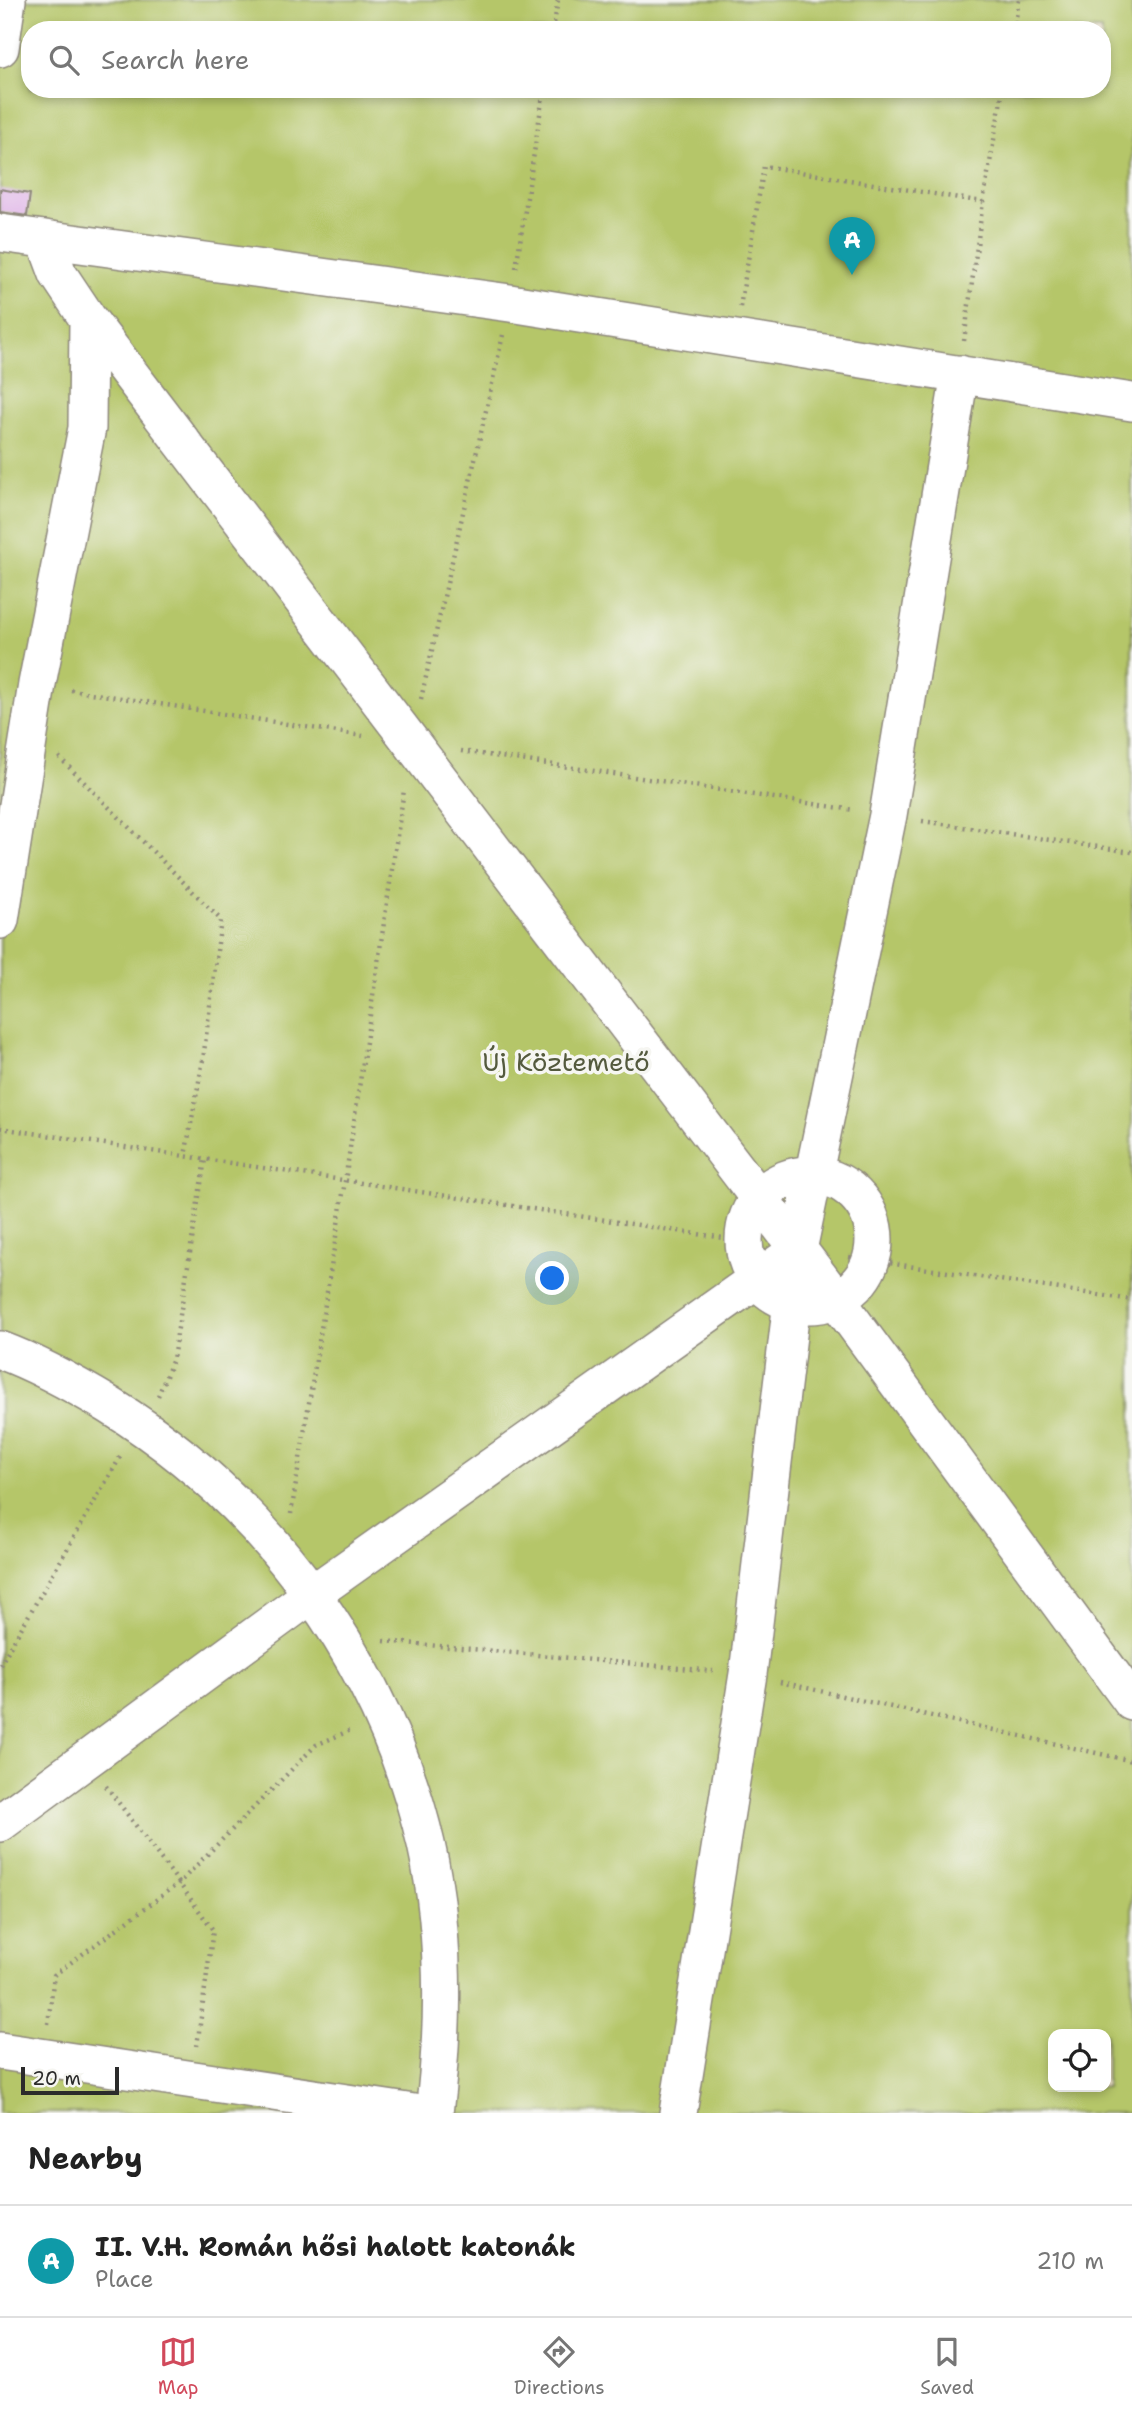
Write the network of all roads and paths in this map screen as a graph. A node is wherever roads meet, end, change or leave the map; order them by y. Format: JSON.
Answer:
{"nodes":[{"id":1,"x":558,"y":0,"type":"edge"},
{"id":2,"x":1019,"y":0,"type":"edge"},
{"id":3,"x":9,"y":4,"type":"edge"},
{"id":4,"x":554,"y":21,"type":"edge"},
{"id":5,"x":1016,"y":21,"type":"edge"},
{"id":6,"x":0,"y":48,"type":"edge"},
{"id":7,"x":543,"y":98,"type":"edge"},
{"id":8,"x":1001,"y":98,"type":"edge"},
{"id":9,"x":983,"y":202,"type":"junction"},
{"id":10,"x":0,"y":233,"type":"edge"},
{"id":11,"x":45,"y":239,"type":"junction"},
{"id":12,"x":510,"y":303,"type":"junction"},
{"id":13,"x":88,"y":319,"type":"junction"},
{"id":14,"x":735,"y":338,"type":"junction"},
{"id":15,"x":960,"y":374,"type":"junction"},
{"id":16,"x":1132,"y":402,"type":"edge"},
{"id":17,"x":37,"y":684,"type":"junction"},
{"id":18,"x":411,"y":744,"type":"junction"},
{"id":19,"x":28,"y":749,"type":"junction"},
{"id":20,"x":888,"y":816,"type":"junction"},
{"id":21,"x":1132,"y":852,"type":"edge"},
{"id":22,"x":0,"y":920,"type":"edge"},
{"id":23,"x":0,"y":1128,"type":"edge"},
{"id":24,"x":185,"y":1156,"type":"junction"},
{"id":25,"x":814,"y":1175,"type":"junction"},
{"id":26,"x":345,"y":1181,"type":"junction"},
{"id":27,"x":758,"y":1199,"type":"junction"},
{"id":28,"x":744,"y":1241,"type":"junction"},
{"id":29,"x":798,"y":1250,"type":"junction"},
{"id":30,"x":871,"y":1260,"type":"junction"},
{"id":31,"x":757,"y":1279,"type":"junction"},
{"id":32,"x":836,"y":1299,"type":"junction"},
{"id":33,"x":1132,"y":1300,"type":"edge"},
{"id":34,"x":791,"y":1303,"type":"junction"},
{"id":35,"x":0,"y":1350,"type":"edge"},
{"id":36,"x":279,"y":1550,"type":"junction"},
{"id":37,"x":312,"y":1594,"type":"junction"},
{"id":38,"x":1132,"y":1702,"type":"edge"},
{"id":39,"x":383,"y":1716,"type":"junction"},
{"id":40,"x":86,"y":1760,"type":"junction"},
{"id":41,"x":0,"y":1823,"type":"edge"},
{"id":42,"x":179,"y":1883,"type":"junction"},
{"id":43,"x":0,"y":2051,"type":"edge"},
{"id":44,"x":43,"y":2058,"type":"junction"},
{"id":45,"x":193,"y":2080,"type":"junction"},
{"id":46,"x":414,"y":2113,"type":"edge"},
{"id":47,"x":434,"y":2113,"type":"edge"},
{"id":48,"x":678,"y":2113,"type":"edge"}],
"edges":[{"from":1,"to":4,"type":"path"},
{"from":2,"to":5,"type":"path"},
{"from":3,"to":6,"type":"lane"},
{"from":7,"to":12,"type":"path"},
{"from":8,"to":9,"type":"path"},
{"from":9,"to":14,"type":"path"},
{"from":9,"to":15,"type":"path"},
{"from":10,"to":11,"type":"lane"},
{"from":11,"to":12,"type":"lane"},
{"from":11,"to":13,"type":"lane"},
{"from":12,"to":14,"type":"lane"},
{"from":12,"to":18,"type":"path"},
{"from":13,"to":17,"type":"lane"},
{"from":13,"to":18,"type":"lane"},
{"from":14,"to":15,"type":"lane"},
{"from":15,"to":16,"type":"lane"},
{"from":15,"to":20,"type":"lane"},
{"from":17,"to":18,"type":"path"},
{"from":17,"to":19,"type":"lane"},
{"from":18,"to":20,"type":"path"},
{"from":18,"to":26,"type":"path"},
{"from":18,"to":27,"type":"lane"},
{"from":19,"to":22,"type":"lane"},
{"from":19,"to":24,"type":"path"},
{"from":20,"to":21,"type":"path"},
{"from":20,"to":25,"type":"lane"},
{"from":23,"to":24,"type":"path"},
{"from":24,"to":26,"type":"path"},
{"from":25,"to":27,"type":"lane"},
{"from":25,"to":29,"type":"lane"},
{"from":25,"to":30,"type":"lane"},
{"from":26,"to":28,"type":"path"},
{"from":26,"to":36,"type":"path"},
{"from":27,"to":28,"type":"lane"},
{"from":27,"to":29,"type":"lane"},
{"from":28,"to":29,"type":"path"},
{"from":28,"to":31,"type":"lane"},
{"from":29,"to":30,"type":"path"},
{"from":29,"to":31,"type":"lane"},
{"from":29,"to":32,"type":"lane"},
{"from":29,"to":34,"type":"lane"},
{"from":30,"to":32,"type":"lane"},
{"from":30,"to":33,"type":"path"},
{"from":31,"to":34,"type":"lane"},
{"from":31,"to":37,"type":"lane"},
{"from":32,"to":34,"type":"lane"},
{"from":32,"to":38,"type":"lane"},
{"from":34,"to":48,"type":"lane"},
{"from":35,"to":36,"type":"lane"},
{"from":36,"to":37,"type":"lane"},
{"from":37,"to":39,"type":"lane"},
{"from":37,"to":40,"type":"lane"},
{"from":39,"to":42,"type":"path"},
{"from":39,"to":47,"type":"lane"},
{"from":40,"to":41,"type":"lane"},
{"from":40,"to":42,"type":"path"},
{"from":42,"to":44,"type":"path"},
{"from":42,"to":45,"type":"path"},
{"from":43,"to":44,"type":"lane"},
{"from":44,"to":45,"type":"lane"},
{"from":45,"to":46,"type":"lane"}]}
